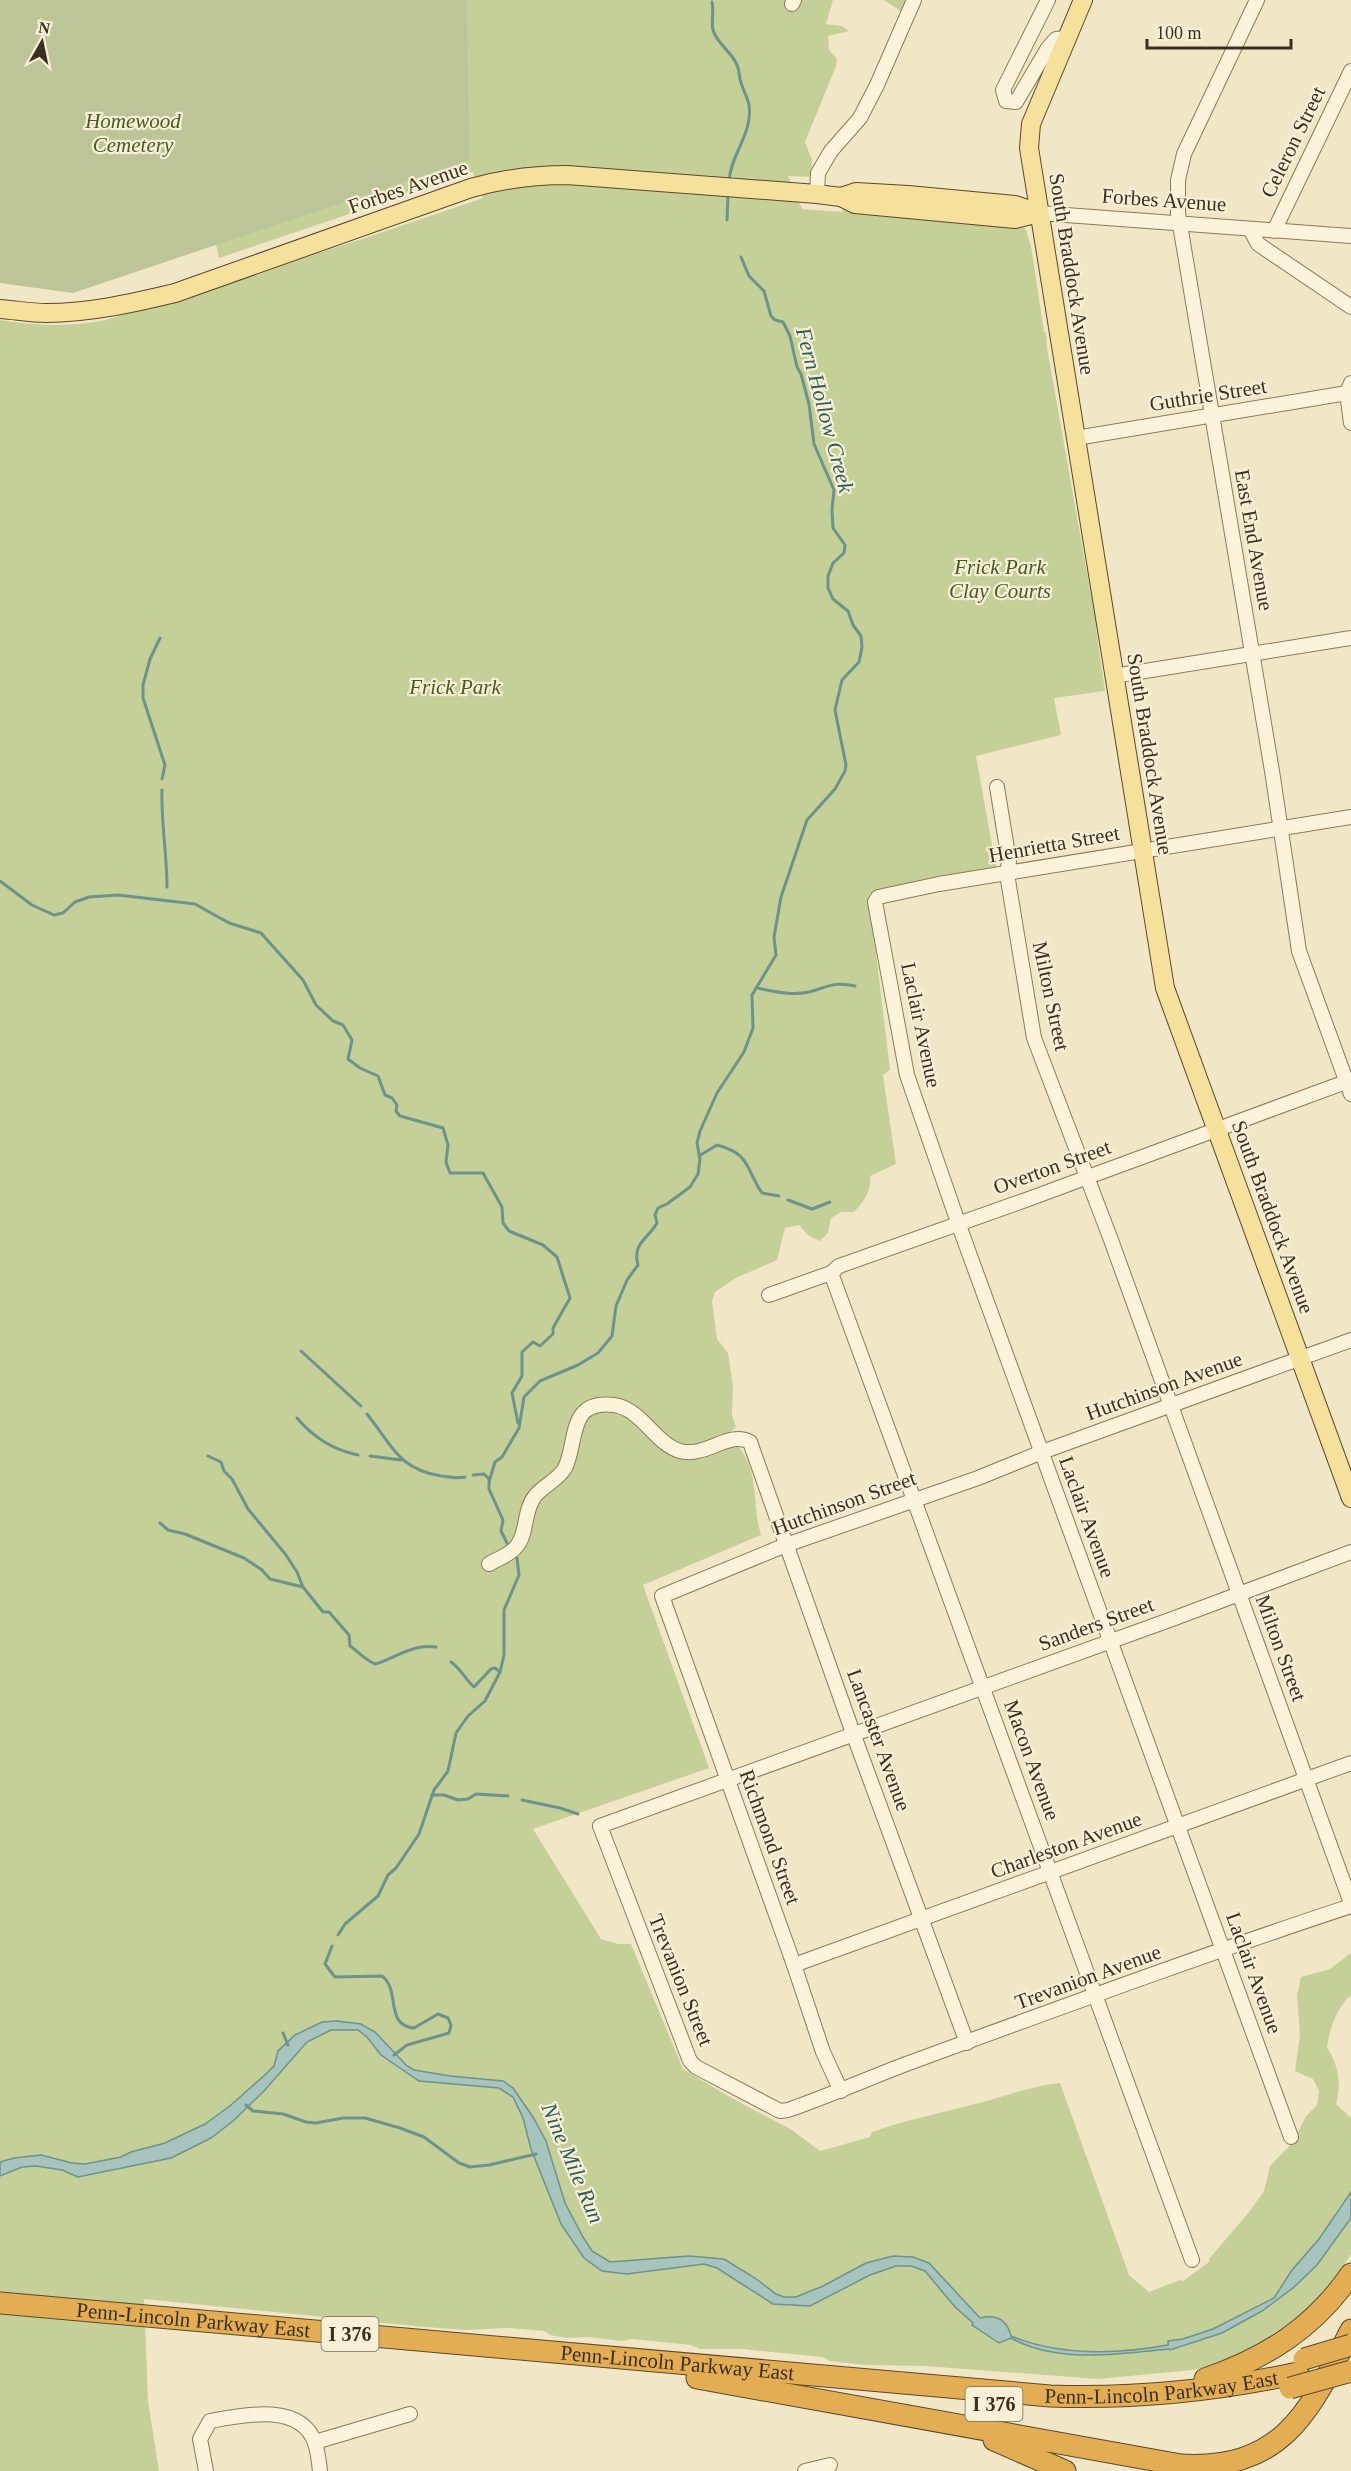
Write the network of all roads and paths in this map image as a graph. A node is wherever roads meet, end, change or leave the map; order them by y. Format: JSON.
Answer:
{"nodes":[{"id":1,"x":914,"y":0,"type":"edge"},
{"id":2,"x":1048,"y":0,"type":"edge"},
{"id":3,"x":1083,"y":0,"type":"edge"},
{"id":4,"x":1257,"y":0,"type":"edge"},
{"id":5,"x":1066,"y":38,"type":"junction"},
{"id":6,"x":1351,"y":71,"type":"edge"},
{"id":7,"x":1032,"y":168,"type":"junction"},
{"id":8,"x":812,"y":194,"type":"junction"},
{"id":9,"x":841,"y":197,"type":"junction"},
{"id":10,"x":1015,"y":205,"type":"junction"},
{"id":11,"x":1040,"y":213,"type":"junction"},
{"id":12,"x":1180,"y":223,"type":"junction"},
{"id":13,"x":1250,"y":229,"type":"junction"},
{"id":14,"x":1274,"y":231,"type":"junction"},
{"id":15,"x":1351,"y":236,"type":"edge"},
{"id":16,"x":1351,"y":307,"type":"edge"},
{"id":17,"x":0,"y":309,"type":"edge"},
{"id":18,"x":1349,"y":388,"type":"edge"},
{"id":19,"x":1212,"y":417,"type":"junction"},
{"id":20,"x":1351,"y":417,"type":"edge"},
{"id":21,"x":1076,"y":438,"type":"junction"},
{"id":22,"x":1351,"y":639,"type":"edge"},
{"id":23,"x":1252,"y":655,"type":"junction"},
{"id":24,"x":1114,"y":676,"type":"junction"},
{"id":25,"x":997,"y":787,"type":"dead end"},
{"id":26,"x":1351,"y":817,"type":"edge"},
{"id":27,"x":1280,"y":829,"type":"junction"},
{"id":28,"x":1143,"y":849,"type":"junction"},
{"id":29,"x":1007,"y":874,"type":"junction"},
{"id":30,"x":875,"y":902,"type":"joint"},
{"id":31,"x":1350,"y":1086,"type":"edge"},
{"id":32,"x":1217,"y":1130,"type":"junction"},
{"id":33,"x":1087,"y":1176,"type":"junction"},
{"id":34,"x":958,"y":1223,"type":"junction"},
{"id":35,"x":832,"y":1267,"type":"junction"},
{"id":36,"x":770,"y":1295,"type":"dead end"},
{"id":37,"x":1351,"y":1340,"type":"edge"},
{"id":38,"x":1300,"y":1357,"type":"junction"},
{"id":39,"x":1171,"y":1406,"type":"junction"},
{"id":40,"x":1042,"y":1452,"type":"junction"},
{"id":41,"x":1351,"y":1498,"type":"edge"},
{"id":42,"x":914,"y":1499,"type":"junction"},
{"id":43,"x":786,"y":1545,"type":"junction"},
{"id":44,"x":1351,"y":1552,"type":"edge"},
{"id":45,"x":489,"y":1564,"type":"dead end"},
{"id":46,"x":1239,"y":1593,"type":"junction"},
{"id":47,"x":662,"y":1596,"type":"joint"},
{"id":48,"x":1110,"y":1641,"type":"junction"},
{"id":49,"x":982,"y":1686,"type":"junction"},
{"id":50,"x":853,"y":1733,"type":"junction"},
{"id":51,"x":1351,"y":1762,"type":"edge"},
{"id":52,"x":1306,"y":1779,"type":"junction"},
{"id":53,"x":727,"y":1780,"type":"junction"},
{"id":54,"x":600,"y":1826,"type":"joint"},
{"id":55,"x":1178,"y":1826,"type":"junction"},
{"id":56,"x":1050,"y":1872,"type":"junction"},
{"id":57,"x":1351,"y":1904,"type":"edge"},
{"id":58,"x":923,"y":1919,"type":"junction"},
{"id":59,"x":1223,"y":1949,"type":"junction"},
{"id":60,"x":794,"y":1965,"type":"junction"},
{"id":61,"x":1095,"y":1995,"type":"junction"},
{"id":62,"x":968,"y":2043,"type":"junction"},
{"id":63,"x":841,"y":2091,"type":"junction"},
{"id":64,"x":1291,"y":2137,"type":"dead end"},
{"id":65,"x":1192,"y":2260,"type":"dead end"},
{"id":66,"x":1351,"y":2274,"type":"edge"},
{"id":67,"x":0,"y":2303,"type":"edge"},
{"id":68,"x":0,"y":2316,"type":"edge"},
{"id":69,"x":1351,"y":2330,"type":"edge"},
{"id":70,"x":1351,"y":2345,"type":"edge"},
{"id":71,"x":1351,"y":2358,"type":"edge"},
{"id":72,"x":1351,"y":2371,"type":"edge"},
{"id":73,"x":1297,"y":2374,"type":"junction"},
{"id":74,"x":697,"y":2378,"type":"junction"},
{"id":75,"x":1205,"y":2379,"type":"junction"},
{"id":76,"x":991,"y":2391,"type":"junction"},
{"id":77,"x":410,"y":2414,"type":"dead end"},
{"id":78,"x":948,"y":2424,"type":"junction"},
{"id":79,"x":315,"y":2442,"type":"junction"},
{"id":80,"x":830,"y":2465,"type":"dead end"},
{"id":81,"x":206,"y":2471,"type":"edge"},
{"id":82,"x":320,"y":2471,"type":"edge"},
{"id":83,"x":806,"y":2471,"type":"edge"},
{"id":84,"x":1065,"y":2471,"type":"edge"}],
"edges":[{"from":1,"to":8,"type":"street"},
{"from":2,"to":5,"type":"street"},
{"from":3,"to":5,"type":"main road","name":"South Braddock Avenue"},
{"from":4,"to":12,"type":"street","name":"East End Avenue"},
{"from":5,"to":7,"type":"main road","name":"South Braddock Avenue"},
{"from":6,"to":14,"type":"street","name":"Celeron Street"},
{"from":7,"to":10,"type":"main road"},
{"from":7,"to":11,"type":"main road","name":"South Braddock Avenue"},
{"from":8,"to":9,"type":"main road","name":"Forbes Avenue"},
{"from":8,"to":17,"type":"main road","name":"Forbes Avenue"},
{"from":9,"to":10,"type":"main road","name":"Forbes Avenue"},
{"from":9,"to":11,"type":"main road","name":"Forbes Avenue"},
{"from":10,"to":11,"type":"main road","name":"Forbes Avenue"},
{"from":11,"to":12,"type":"street","name":"Forbes Avenue"},
{"from":11,"to":21,"type":"main road","name":"South Braddock Avenue"},
{"from":12,"to":13,"type":"street","name":"Forbes Avenue"},
{"from":12,"to":19,"type":"street","name":"East End Avenue"},
{"from":13,"to":14,"type":"street","name":"Forbes Avenue"},
{"from":13,"to":16,"type":"street","name":"Forbes Avenue"},
{"from":14,"to":15,"type":"street","name":"Forbes Avenue"},
{"from":18,"to":19,"type":"street","name":"Guthrie Street"},
{"from":18,"to":20,"type":"street"},
{"from":19,"to":21,"type":"street","name":"Guthrie Street"},
{"from":19,"to":23,"type":"street","name":"East End Avenue"},
{"from":21,"to":24,"type":"main road","name":"South Braddock Avenue"},
{"from":22,"to":23,"type":"street"},
{"from":23,"to":24,"type":"street"},
{"from":23,"to":27,"type":"street","name":"East End Avenue"},
{"from":24,"to":28,"type":"main road","name":"South Braddock Avenue"},
{"from":25,"to":29,"type":"street","name":"Milton Street"},
{"from":26,"to":27,"type":"street","name":"Henrietta Street"},
{"from":27,"to":28,"type":"street","name":"Henrietta Street"},
{"from":27,"to":31,"type":"street","name":"East End Avenue"},
{"from":28,"to":29,"type":"street","name":"Henrietta Street"},
{"from":28,"to":32,"type":"main road","name":"South Braddock Avenue"},
{"from":29,"to":30,"type":"street","name":"Henrietta Street"},
{"from":29,"to":33,"type":"street","name":"Milton Street"},
{"from":30,"to":34,"type":"street","name":"Laclair Avenue"},
{"from":31,"to":32,"type":"street","name":"Overton Street"},
{"from":32,"to":33,"type":"street","name":"Overton Street"},
{"from":32,"to":38,"type":"main road","name":"South Braddock Avenue"},
{"from":33,"to":34,"type":"street","name":"Overton Street"},
{"from":33,"to":39,"type":"street","name":"Milton Street"},
{"from":34,"to":35,"type":"street","name":"Overton Street"},
{"from":34,"to":40,"type":"street","name":"Laclair Avenue"},
{"from":35,"to":36,"type":"street","name":"Overton Street"},
{"from":35,"to":42,"type":"street","name":"Macon Avenue"},
{"from":37,"to":38,"type":"street","name":"Hutchinson Avenue"},
{"from":38,"to":39,"type":"street","name":"Hutchinson Avenue"},
{"from":38,"to":41,"type":"main road","name":"South Braddock Avenue"},
{"from":39,"to":40,"type":"street","name":"Hutchinson Avenue"},
{"from":39,"to":46,"type":"street","name":"Milton Street"},
{"from":40,"to":42,"type":"street","name":"Hutchinson Street"},
{"from":40,"to":48,"type":"street","name":"Laclair Avenue"},
{"from":42,"to":43,"type":"street","name":"Hutchinson Street"},
{"from":42,"to":49,"type":"street","name":"Macon Avenue"},
{"from":43,"to":45,"type":"street","name":"Lancaster Avenue"},
{"from":43,"to":47,"type":"street","name":"Hutchinson Street"},
{"from":43,"to":50,"type":"street","name":"Lancaster Avenue"},
{"from":44,"to":46,"type":"street","name":"Sanders Street"},
{"from":46,"to":48,"type":"street","name":"Sanders Street"},
{"from":46,"to":52,"type":"street","name":"Milton Street"},
{"from":47,"to":53,"type":"street","name":"Richmond Street"},
{"from":48,"to":49,"type":"street","name":"Sanders Street"},
{"from":48,"to":55,"type":"street","name":"Laclair Avenue"},
{"from":49,"to":50,"type":"street","name":"Sanders Street"},
{"from":49,"to":56,"type":"street","name":"Macon Avenue"},
{"from":50,"to":53,"type":"street","name":"Sanders Street"},
{"from":50,"to":58,"type":"street","name":"Lancaster Avenue"},
{"from":51,"to":52,"type":"street","name":"Charleston Avenue"},
{"from":52,"to":55,"type":"street","name":"Charleston Avenue"},
{"from":52,"to":57,"type":"street","name":"Milton Street"},
{"from":53,"to":54,"type":"street","name":"Sanders Street"},
{"from":53,"to":60,"type":"street","name":"Richmond Street"},
{"from":54,"to":63,"type":"street","name":"Trevanion Street"},
{"from":55,"to":56,"type":"street","name":"Charleston Avenue"},
{"from":55,"to":59,"type":"street","name":"Laclair Avenue"},
{"from":56,"to":58,"type":"street","name":"Charleston Avenue"},
{"from":56,"to":61,"type":"street","name":"Macon Avenue"},
{"from":57,"to":59,"type":"street","name":"Trevanion Avenue"},
{"from":58,"to":60,"type":"street","name":"Charleston Avenue"},
{"from":58,"to":62,"type":"street","name":"Lancaster Avenue"},
{"from":59,"to":61,"type":"street","name":"Trevanion Avenue"},
{"from":59,"to":64,"type":"street","name":"Laclair Avenue"},
{"from":60,"to":63,"type":"street","name":"Richmond Street"},
{"from":61,"to":62,"type":"street","name":"Trevanion Avenue"},
{"from":61,"to":65,"type":"street","name":"Macon Avenue"},
{"from":62,"to":63,"type":"street","name":"Trevanion Avenue"},
{"from":66,"to":75,"type":"highway"},
{"from":67,"to":76,"type":"highway","name":"Penn-Lincoln Parkway East","number":"I 376"},
{"from":68,"to":74,"type":"highway","name":"Penn-Lincoln Parkway East","number":"I 376"},
{"from":69,"to":78,"type":"highway"},
{"from":70,"to":73,"type":"highway","bridge":true},
{"from":71,"to":73,"type":"highway","name":"Penn-Lincoln Parkway East","number":"I 376"},
{"from":72,"to":73,"type":"highway","name":"Penn-Lincoln Parkway East","number":"I 376","bridge":true},
{"from":73,"to":74,"type":"highway","name":"Penn-Lincoln Parkway East","number":"I 376"},
{"from":73,"to":75,"type":"highway"},
{"from":73,"to":76,"type":"highway","name":"Penn-Lincoln Parkway East","number":"I 376"},
{"from":74,"to":78,"type":"highway"},
{"from":75,"to":76,"type":"highway"},
{"from":77,"to":79,"type":"street"},
{"from":78,"to":84,"type":"highway"},
{"from":79,"to":81,"type":"street"},
{"from":79,"to":82,"type":"street"},
{"from":80,"to":83,"type":"street"}]}
